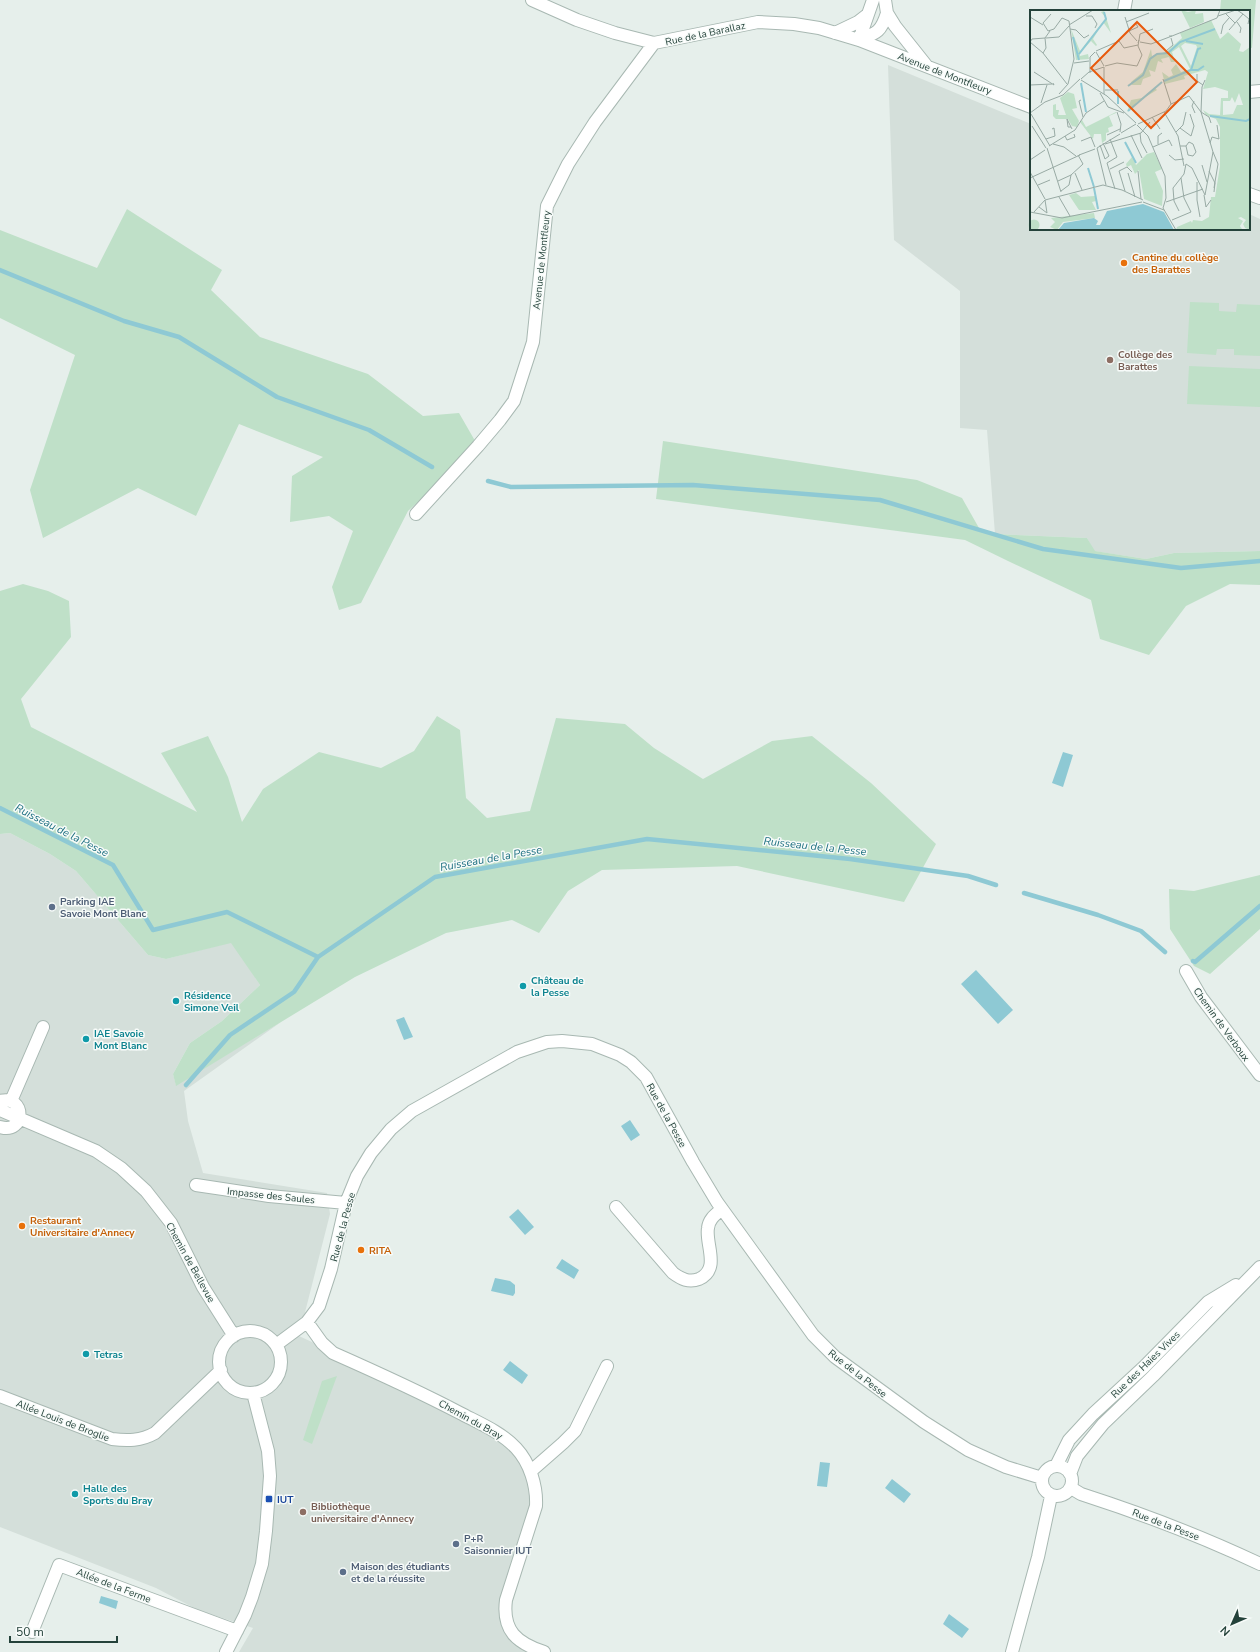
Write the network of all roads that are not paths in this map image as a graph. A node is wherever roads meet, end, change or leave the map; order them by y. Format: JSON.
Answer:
{"nodes":[{"id":1,"x":532,"y":0,"type":"edge"},
{"id":2,"x":873,"y":0,"type":"edge"},
{"id":3,"x":885,"y":0,"type":"edge"},
{"id":4,"x":1126,"y":0,"type":"edge"},
{"id":5,"x":1124,"y":10,"type":"edge"},
{"id":6,"x":888,"y":13,"type":"junction"},
{"id":7,"x":867,"y":15,"type":"junction"},
{"id":8,"x":835,"y":33,"type":"junction"},
{"id":9,"x":859,"y":40,"type":"junction"},
{"id":10,"x":654,"y":43,"type":"junction"},
{"id":11,"x":928,"y":67,"type":"junction"},
{"id":12,"x":1260,"y":91,"type":"edge"},
{"id":13,"x":1250,"y":92,"type":"edge"},
{"id":14,"x":1030,"y":107,"type":"edge"},
{"id":15,"x":1250,"y":194,"type":"edge"},
{"id":16,"x":1260,"y":198,"type":"edge"},
{"id":17,"x":416,"y":514,"type":"dead end"},
{"id":18,"x":1186,"y":971,"type":"dead end"},
{"id":19,"x":43,"y":1027,"type":"dead end"},
{"id":20,"x":1260,"y":1075,"type":"edge"},
{"id":21,"x":6,"y":1101,"type":"edge"},
{"id":22,"x":0,"y":1110,"type":"edge"},
{"id":23,"x":19,"y":1118,"type":"junction"},
{"id":24,"x":0,"y":1127,"type":"edge"},
{"id":25,"x":196,"y":1185,"type":"dead end"},
{"id":26,"x":346,"y":1203,"type":"junction"},
{"id":27,"x":616,"y":1207,"type":"dead end"},
{"id":28,"x":722,"y":1209,"type":"junction"},
{"id":29,"x":1260,"y":1267,"type":"edge"},
{"id":30,"x":1249,"y":1278,"type":"junction"},
{"id":31,"x":307,"y":1322,"type":"junction"},
{"id":32,"x":234,"y":1336,"type":"junction"},
{"id":33,"x":276,"y":1345,"type":"junction"},
{"id":34,"x":607,"y":1366,"type":"dead end"},
{"id":35,"x":221,"y":1370,"type":"junction"},
{"id":36,"x":253,"y":1392,"type":"junction"},
{"id":37,"x":0,"y":1396,"type":"edge"},
{"id":38,"x":1056,"y":1466,"type":"junction"},
{"id":39,"x":531,"y":1471,"type":"junction"},
{"id":40,"x":1070,"y":1474,"type":"junction"},
{"id":41,"x":1042,"y":1478,"type":"junction"},
{"id":42,"x":1071,"y":1488,"type":"junction"},
{"id":43,"x":1051,"y":1496,"type":"junction"},
{"id":44,"x":1260,"y":1564,"type":"edge"},
{"id":45,"x":32,"y":1632,"type":"dead end"},
{"id":46,"x":237,"y":1632,"type":"junction"},
{"id":47,"x":226,"y":1652,"type":"edge"},
{"id":48,"x":544,"y":1652,"type":"edge"},
{"id":49,"x":1012,"y":1652,"type":"edge"}],
"edges":[{"from":1,"to":10,"type":"street","name":"Rue de la Barallaz"},
{"from":2,"to":7,"type":"street"},
{"from":3,"to":6,"type":"street"},
{"from":4,"to":5,"type":"street"},
{"from":6,"to":9,"type":"street"},
{"from":6,"to":11,"type":"street"},
{"from":7,"to":8,"type":"street"},
{"from":7,"to":9,"type":"street"},
{"from":8,"to":9,"type":"street","name":"Rue de la Barallaz"},
{"from":8,"to":10,"type":"street","name":"Rue de la Barallaz"},
{"from":9,"to":11,"type":"street","name":"Avenue de Montfleury"},
{"from":10,"to":17,"type":"street","name":"Avenue de Montfleury"},
{"from":11,"to":14,"type":"street","name":"Avenue de Montfleury"},
{"from":12,"to":13,"type":"street"},
{"from":15,"to":16,"type":"street"},
{"from":18,"to":20,"type":"street","name":"Chemin de Verboux"},
{"from":19,"to":21,"type":"street"},
{"from":21,"to":23,"type":"street"},
{"from":22,"to":23,"type":"street","name":"Chemin de Bellevue"},
{"from":23,"to":24,"type":"street"},
{"from":23,"to":32,"type":"street","name":"Chemin de Bellevue"},
{"from":25,"to":26,"type":"street","name":"Impasse des Saules"},
{"from":26,"to":28,"type":"street","name":"Rue de la Pesse"},
{"from":26,"to":31,"type":"street","name":"Rue de la Pesse"},
{"from":27,"to":28,"type":"street"},
{"from":28,"to":41,"type":"street","name":"Rue de la Pesse"},
{"from":29,"to":30,"type":"street","name":"Rue des Haies Vives"},
{"from":30,"to":38,"type":"street","name":"Rue des Haies Vives"},
{"from":30,"to":40,"type":"street","name":"Rue des Haies Vives"},
{"from":31,"to":33,"type":"street","name":"Rue de la Pesse"},
{"from":31,"to":39,"type":"street","name":"Chemin du Bray"},
{"from":32,"to":33,"type":"street"},
{"from":32,"to":35,"type":"street"},
{"from":33,"to":36,"type":"street"},
{"from":34,"to":39,"type":"street"},
{"from":35,"to":36,"type":"street"},
{"from":35,"to":37,"type":"street","name":"Allée Louis de Broglie"},
{"from":36,"to":46,"type":"street"},
{"from":38,"to":40,"type":"street"},
{"from":38,"to":41,"type":"street"},
{"from":39,"to":48,"type":"street","name":"Chemin du Bray"},
{"from":40,"to":42,"type":"street"},
{"from":41,"to":43,"type":"street"},
{"from":42,"to":43,"type":"street"},
{"from":42,"to":44,"type":"street","name":"Rue de la Pesse"},
{"from":43,"to":49,"type":"street"},
{"from":45,"to":46,"type":"street","name":"Allée de la Ferme"},
{"from":46,"to":47,"type":"street"}]}
